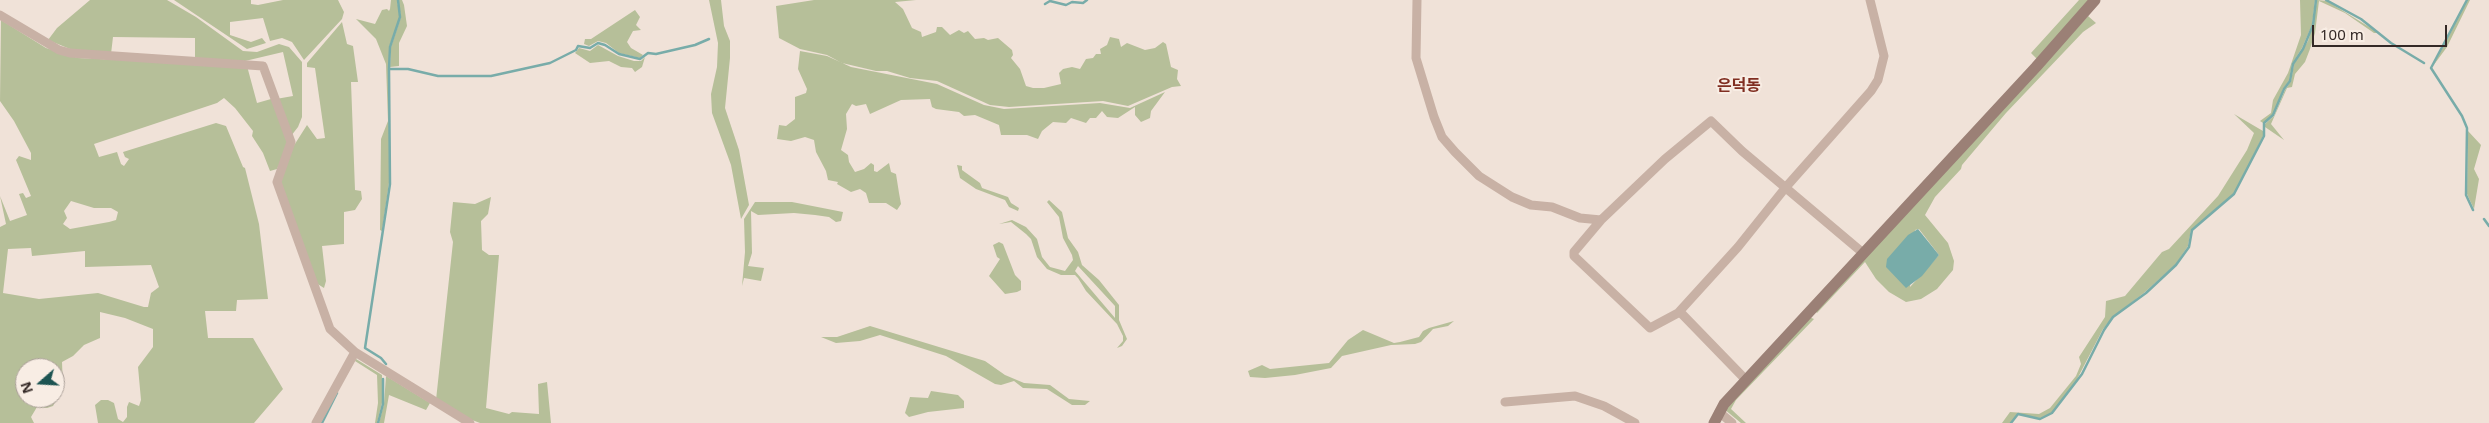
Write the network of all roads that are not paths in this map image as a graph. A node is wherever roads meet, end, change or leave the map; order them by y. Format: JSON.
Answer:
{"nodes":[{"id":1,"x":1417,"y":0,"type":"edge"},
{"id":2,"x":1870,"y":0,"type":"edge"},
{"id":3,"x":2095,"y":0,"type":"edge"},
{"id":4,"x":0,"y":15,"type":"edge"},
{"id":5,"x":1786,"y":187,"type":"junction"},
{"id":6,"x":1601,"y":220,"type":"junction"},
{"id":7,"x":1863,"y":252,"type":"junction"},
{"id":8,"x":1678,"y":313,"type":"junction"},
{"id":9,"x":356,"y":352,"type":"junction"},
{"id":10,"x":1746,"y":380,"type":"junction"},
{"id":11,"x":1505,"y":402,"type":"dead end"},
{"id":12,"x":1717,"y":418,"type":"edge"},
{"id":13,"x":316,"y":423,"type":"edge"},
{"id":14,"x":470,"y":423,"type":"edge"},
{"id":15,"x":1635,"y":423,"type":"edge"},
{"id":16,"x":1732,"y":423,"type":"edge"}],
"edges":[{"from":1,"to":6,"type":"street"},
{"from":2,"to":5,"type":"street"},
{"from":3,"to":7,"type":"main road"},
{"from":4,"to":9,"type":"street"},
{"from":5,"to":6,"type":"street"},
{"from":5,"to":7,"type":"street"},
{"from":5,"to":8,"type":"street"},
{"from":6,"to":8,"type":"street"},
{"from":7,"to":10,"type":"main road"},
{"from":8,"to":10,"type":"street"},
{"from":9,"to":13,"type":"street"},
{"from":9,"to":14,"type":"street"},
{"from":10,"to":12,"type":"main road"},
{"from":11,"to":15,"type":"street"},
{"from":12,"to":16,"type":"street"}]}
